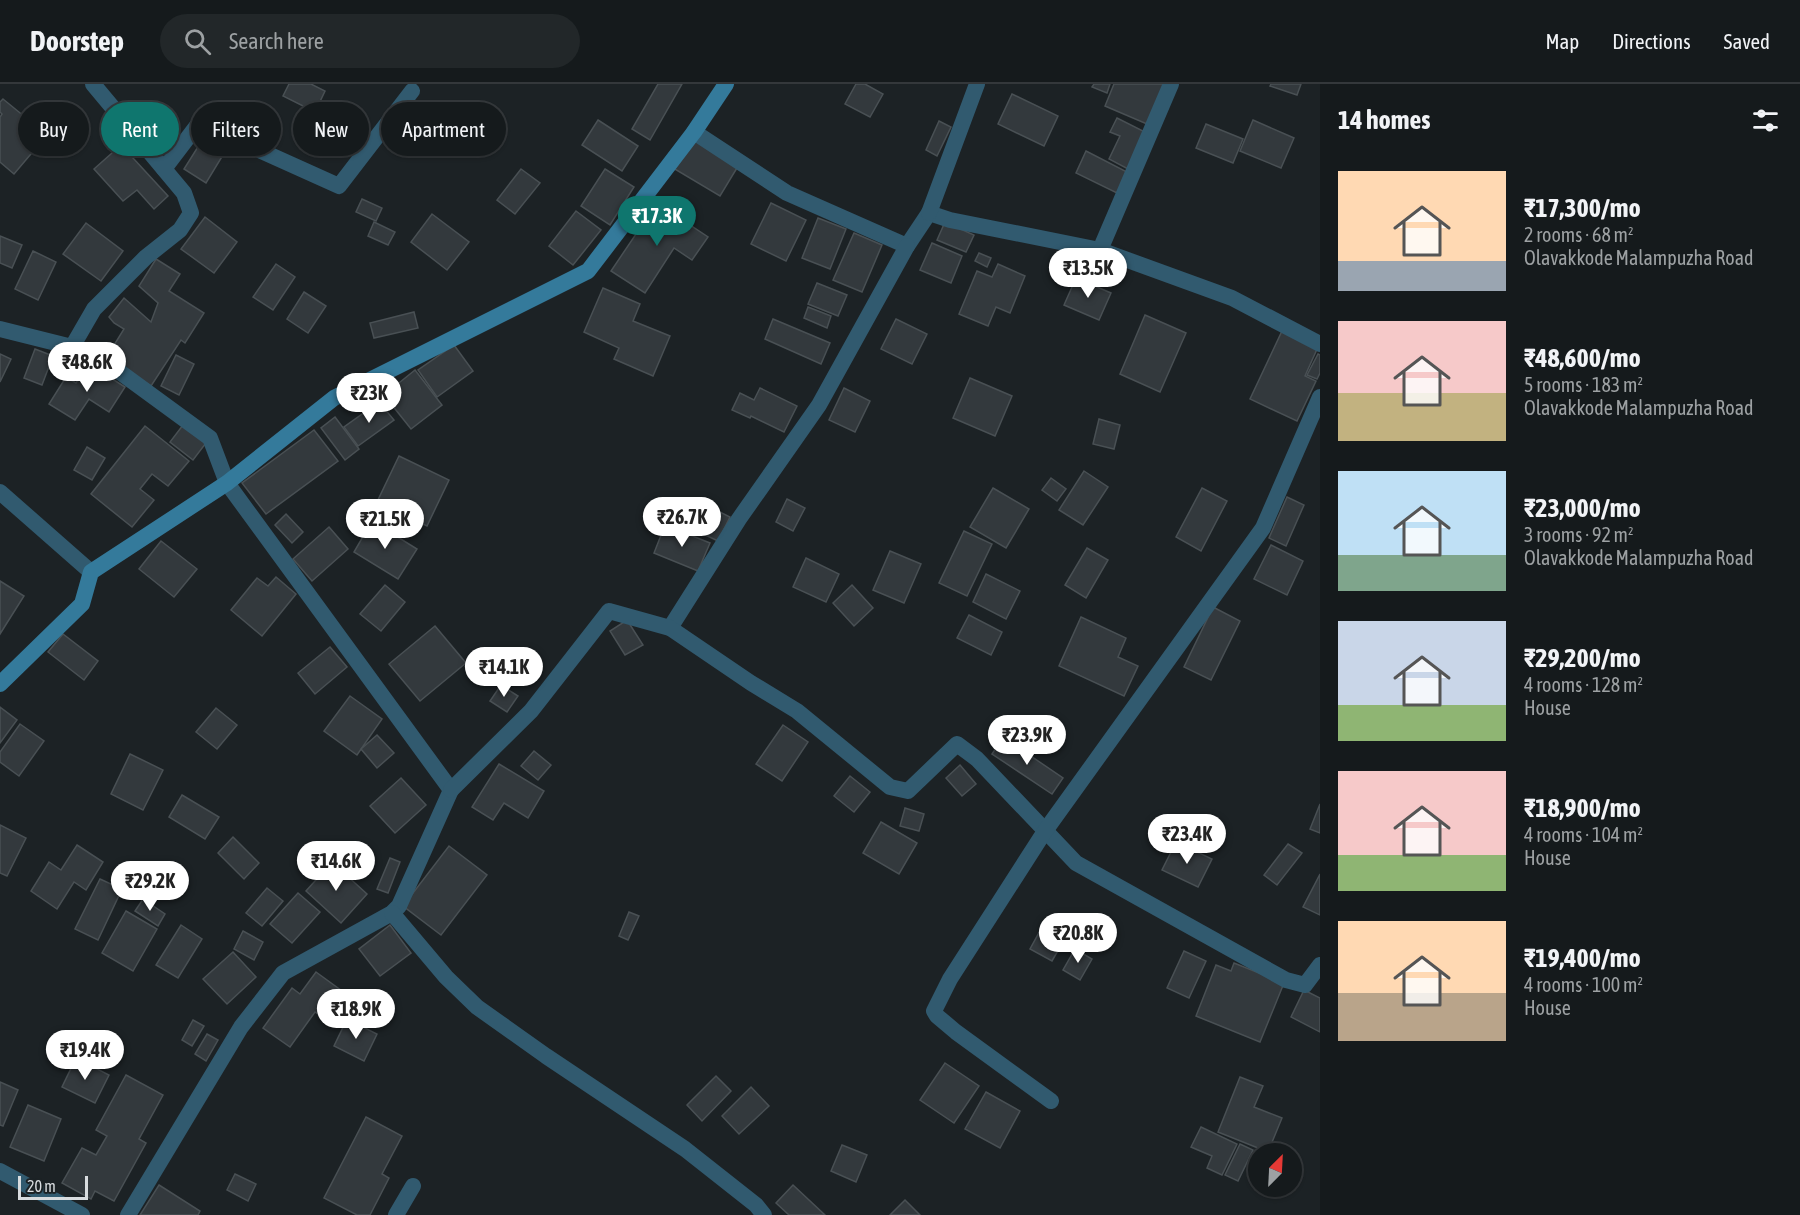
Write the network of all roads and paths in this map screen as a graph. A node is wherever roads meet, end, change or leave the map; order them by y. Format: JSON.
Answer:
{"nodes":[{"id":1,"x":93,"y":84,"type":"edge"},
{"id":2,"x":726,"y":84,"type":"edge"},
{"id":3,"x":977,"y":84,"type":"edge"},
{"id":4,"x":1171,"y":84,"type":"edge"},
{"id":5,"x":412,"y":91,"type":"dead end"},
{"id":6,"x":694,"y":132,"type":"junction"},
{"id":7,"x":164,"y":169,"type":"junction"},
{"id":8,"x":929,"y":213,"type":"junction"},
{"id":9,"x":907,"y":246,"type":"junction"},
{"id":10,"x":1100,"y":250,"type":"junction"},
{"id":11,"x":0,"y":328,"type":"edge"},
{"id":12,"x":1320,"y":344,"type":"edge"},
{"id":13,"x":72,"y":347,"type":"junction"},
{"id":14,"x":1320,"y":397,"type":"edge"},
{"id":15,"x":227,"y":483,"type":"junction"},
{"id":16,"x":0,"y":492,"type":"edge"},
{"id":17,"x":91,"y":572,"type":"junction"},
{"id":18,"x":670,"y":628,"type":"junction"},
{"id":19,"x":0,"y":684,"type":"edge"},
{"id":20,"x":451,"y":790,"type":"junction"},
{"id":21,"x":1045,"y":831,"type":"junction"},
{"id":22,"x":392,"y":913,"type":"junction"},
{"id":23,"x":1320,"y":965,"type":"edge"},
{"id":24,"x":1051,"y":1101,"type":"dead end"},
{"id":25,"x":0,"y":1171,"type":"edge"},
{"id":26,"x":413,"y":1186,"type":"dead end"},
{"id":27,"x":82,"y":1215,"type":"edge"},
{"id":28,"x":128,"y":1215,"type":"edge"},
{"id":29,"x":396,"y":1215,"type":"edge"},
{"id":30,"x":764,"y":1215,"type":"edge"}],
"edges":[{"from":1,"to":7,"type":"street"},
{"from":2,"to":6,"type":"main road"},
{"from":3,"to":8,"type":"street"},
{"from":4,"to":10,"type":"street"},
{"from":5,"to":7,"type":"street"},
{"from":6,"to":9,"type":"street"},
{"from":6,"to":15,"type":"main road"},
{"from":7,"to":13,"type":"street"},
{"from":8,"to":9,"type":"street"},
{"from":8,"to":10,"type":"street"},
{"from":9,"to":18,"type":"street"},
{"from":10,"to":12,"type":"street"},
{"from":11,"to":13,"type":"street"},
{"from":13,"to":15,"type":"street"},
{"from":14,"to":21,"type":"street"},
{"from":15,"to":17,"type":"main road"},
{"from":15,"to":20,"type":"street"},
{"from":16,"to":17,"type":"street"},
{"from":17,"to":19,"type":"main road"},
{"from":18,"to":20,"type":"street"},
{"from":18,"to":21,"type":"street"},
{"from":20,"to":22,"type":"street"},
{"from":21,"to":23,"type":"street"},
{"from":21,"to":24,"type":"street"},
{"from":22,"to":28,"type":"street"},
{"from":22,"to":30,"type":"street"},
{"from":25,"to":27,"type":"street"},
{"from":26,"to":29,"type":"street"}]}
